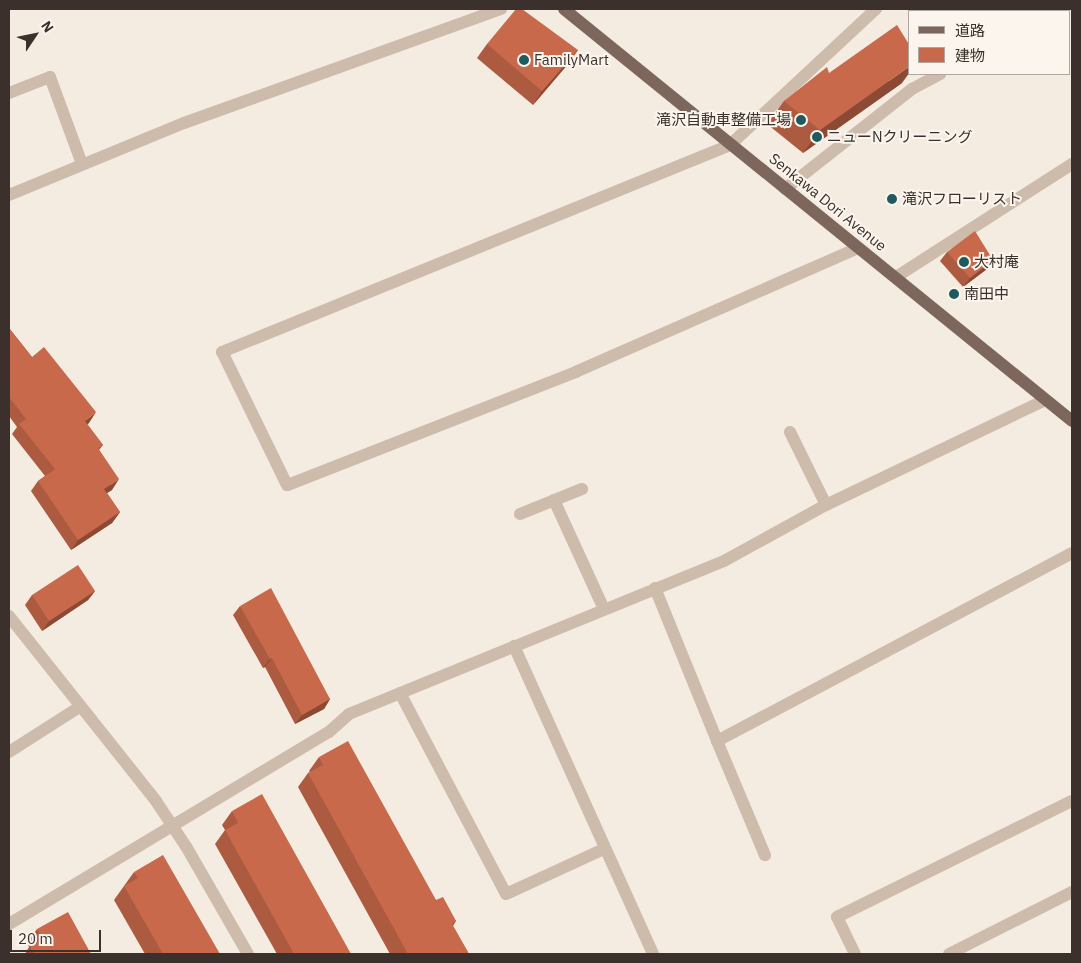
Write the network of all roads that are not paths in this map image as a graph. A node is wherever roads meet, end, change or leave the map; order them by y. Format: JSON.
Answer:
{"nodes":[{"id":1,"x":501,"y":9,"type":"edge"},
{"id":2,"x":564,"y":9,"type":"edge"},
{"id":3,"x":876,"y":9,"type":"edge"},
{"id":4,"x":938,"y":75,"type":"edge"},
{"id":5,"x":9,"y":92,"type":"edge"},
{"id":6,"x":730,"y":145,"type":"junction"},
{"id":7,"x":82,"y":164,"type":"junction"},
{"id":8,"x":1072,"y":164,"type":"edge"},
{"id":9,"x":785,"y":189,"type":"junction"},
{"id":10,"x":9,"y":195,"type":"edge"},
{"id":11,"x":858,"y":248,"type":"junction"},
{"id":12,"x":896,"y":277,"type":"junction"},
{"id":13,"x":1045,"y":400,"type":"junction"},
{"id":14,"x":1070,"y":415,"type":"edge"},
{"id":15,"x":790,"y":432,"type":"dead end"},
{"id":16,"x":582,"y":489,"type":"dead end"},
{"id":17,"x":554,"y":500,"type":"junction"},
{"id":18,"x":826,"y":505,"type":"junction"},
{"id":19,"x":520,"y":514,"type":"dead end"},
{"id":20,"x":1072,"y":553,"type":"edge"},
{"id":21,"x":655,"y":588,"type":"junction"},
{"id":22,"x":604,"y":609,"type":"junction"},
{"id":23,"x":9,"y":616,"type":"edge"},
{"id":24,"x":514,"y":646,"type":"junction"},
{"id":25,"x":400,"y":693,"type":"junction"},
{"id":26,"x":81,"y":706,"type":"junction"},
{"id":27,"x":717,"y":741,"type":"junction"},
{"id":28,"x":9,"y":752,"type":"edge"},
{"id":29,"x":1072,"y":801,"type":"edge"},
{"id":30,"x":172,"y":825,"type":"junction"},
{"id":31,"x":604,"y":848,"type":"junction"},
{"id":32,"x":765,"y":855,"type":"dead end"},
{"id":33,"x":1072,"y":892,"type":"edge"},
{"id":34,"x":9,"y":924,"type":"edge"},
{"id":35,"x":248,"y":954,"type":"edge"},
{"id":36,"x":653,"y":954,"type":"edge"},
{"id":37,"x":855,"y":954,"type":"edge"},
{"id":38,"x":949,"y":954,"type":"edge"}],
"edges":[{"from":1,"to":7,"type":"street"},
{"from":2,"to":6,"type":"main road","name":"Senkawa Dori Avenue"},
{"from":3,"to":6,"type":"street"},
{"from":4,"to":9,"type":"street"},
{"from":5,"to":7,"type":"street"},
{"from":6,"to":9,"type":"main road","name":"Senkawa Dori Avenue"},
{"from":6,"to":11,"type":"street"},
{"from":7,"to":10,"type":"street"},
{"from":8,"to":12,"type":"street"},
{"from":9,"to":11,"type":"main road","name":"Senkawa Dori Avenue"},
{"from":11,"to":12,"type":"main road","name":"Senkawa Dori Avenue"},
{"from":12,"to":13,"type":"main road","name":"Senkawa Dori Avenue"},
{"from":13,"to":14,"type":"main road","name":"Senkawa Dori Avenue"},
{"from":13,"to":18,"type":"street"},
{"from":15,"to":18,"type":"street"},
{"from":16,"to":17,"type":"street"},
{"from":17,"to":19,"type":"street"},
{"from":17,"to":22,"type":"street"},
{"from":18,"to":21,"type":"street"},
{"from":20,"to":27,"type":"street"},
{"from":21,"to":22,"type":"street"},
{"from":21,"to":27,"type":"street"},
{"from":22,"to":24,"type":"street"},
{"from":23,"to":26,"type":"street"},
{"from":24,"to":25,"type":"street"},
{"from":24,"to":31,"type":"street"},
{"from":25,"to":30,"type":"street"},
{"from":25,"to":31,"type":"street"},
{"from":26,"to":28,"type":"street"},
{"from":26,"to":30,"type":"street"},
{"from":27,"to":32,"type":"street"},
{"from":29,"to":37,"type":"street"},
{"from":30,"to":34,"type":"street"},
{"from":30,"to":35,"type":"street"},
{"from":31,"to":36,"type":"street"},
{"from":33,"to":38,"type":"street"}]}
